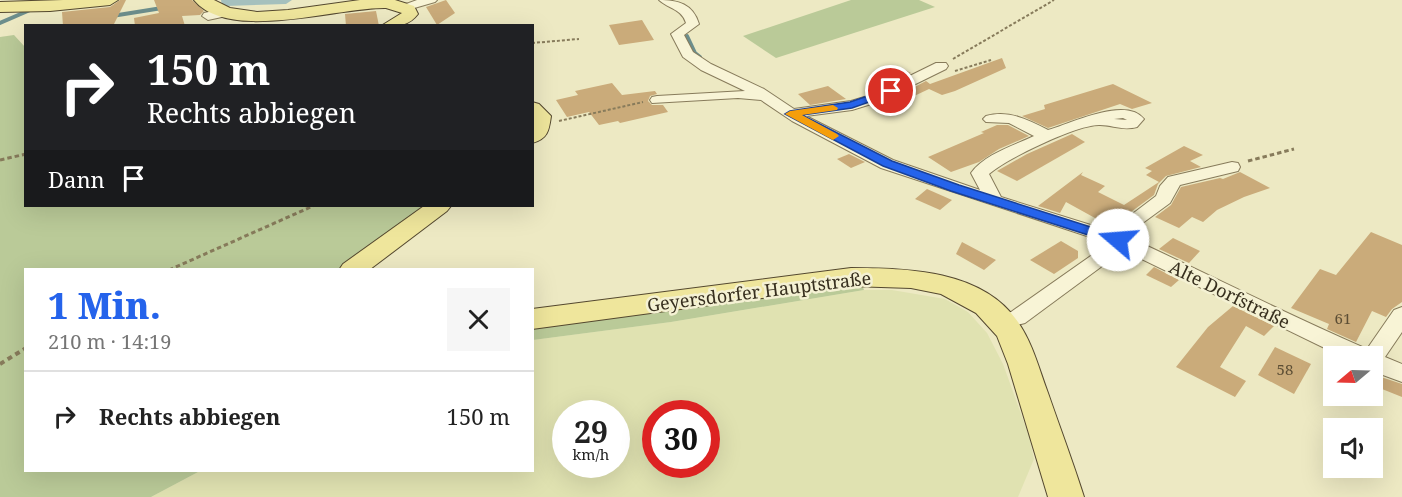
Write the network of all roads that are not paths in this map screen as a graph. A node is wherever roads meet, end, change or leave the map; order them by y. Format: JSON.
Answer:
{"nodes":[{"id":1,"x":110,"y":0,"type":"edge"},
{"id":2,"x":202,"y":0,"type":"edge"},
{"id":3,"x":431,"y":0,"type":"edge"},
{"id":4,"x":665,"y":0,"type":"edge"},
{"id":5,"x":6,"y":4,"type":"edge"},
{"id":6,"x":404,"y":7,"type":"junction"},
{"id":7,"x":227,"y":12,"type":"junction"},
{"id":8,"x":208,"y":16,"type":"dead end"},
{"id":9,"x":394,"y":24,"type":"edge"},
{"id":10,"x":941,"y":66,"type":"road end"},
{"id":11,"x":657,"y":100,"type":"road end"},
{"id":12,"x":534,"y":110,"type":"edge"},
{"id":13,"x":788,"y":112,"type":"junction"},
{"id":14,"x":991,"y":119,"type":"dead end"},
{"id":15,"x":1098,"y":120,"type":"dead end"},
{"id":16,"x":534,"y":135,"type":"edge"},
{"id":17,"x":1046,"y":136,"type":"junction"},
{"id":18,"x":1232,"y":167,"type":"road end"},
{"id":19,"x":993,"y":199,"type":"junction"},
{"id":20,"x":438,"y":207,"type":"edge"},
{"id":21,"x":1118,"y":240,"type":"junction"},
{"id":22,"x":355,"y":268,"type":"edge"},
{"id":23,"x":1402,"y":315,"type":"edge"},
{"id":24,"x":534,"y":319,"type":"edge"},
{"id":25,"x":1002,"y":321,"type":"junction"},
{"id":26,"x":1339,"y":346,"type":"edge"},
{"id":27,"x":1381,"y":346,"type":"edge"},
{"id":28,"x":1383,"y":365,"type":"edge"},
{"id":29,"x":1402,"y":373,"type":"edge"},
{"id":30,"x":1053,"y":452,"type":"junction"},
{"id":31,"x":1048,"y":497,"type":"edge"},
{"id":32,"x":1066,"y":497,"type":"edge"}],
"edges":[{"from":1,"to":5,"type":"main road"},
{"from":2,"to":7,"type":"main road"},
{"from":3,"to":6,"type":"street"},
{"from":4,"to":13,"type":"street","name":"Alte Dorfstraße"},
{"from":6,"to":7,"type":"main road"},
{"from":6,"to":9,"type":"main road"},
{"from":7,"to":8,"type":"street"},
{"from":10,"to":13,"type":"street"},
{"from":11,"to":13,"type":"street"},
{"from":12,"to":16,"type":"main road"},
{"from":13,"to":19,"type":"street","name":"Alte Dorfstraße"},
{"from":14,"to":17,"type":"street"},
{"from":15,"to":17,"type":"street"},
{"from":17,"to":19,"type":"street"},
{"from":18,"to":21,"type":"street"},
{"from":19,"to":21,"type":"street","name":"Alte Dorfstraße"},
{"from":20,"to":22,"type":"main road"},
{"from":21,"to":25,"type":"street"},
{"from":21,"to":26,"type":"street","name":"Alte Dorfstraße"},
{"from":23,"to":27,"type":"street"},
{"from":24,"to":25,"type":"main road","name":"Geyersdorfer Hauptstraße"},
{"from":25,"to":30,"type":"main road","name":"Geyersdorfer Hauptstraße"},
{"from":28,"to":29,"type":"street"},
{"from":30,"to":31,"type":"street"},
{"from":30,"to":32,"type":"main road","name":"Geyersdorfer Hauptstraße"}]}
